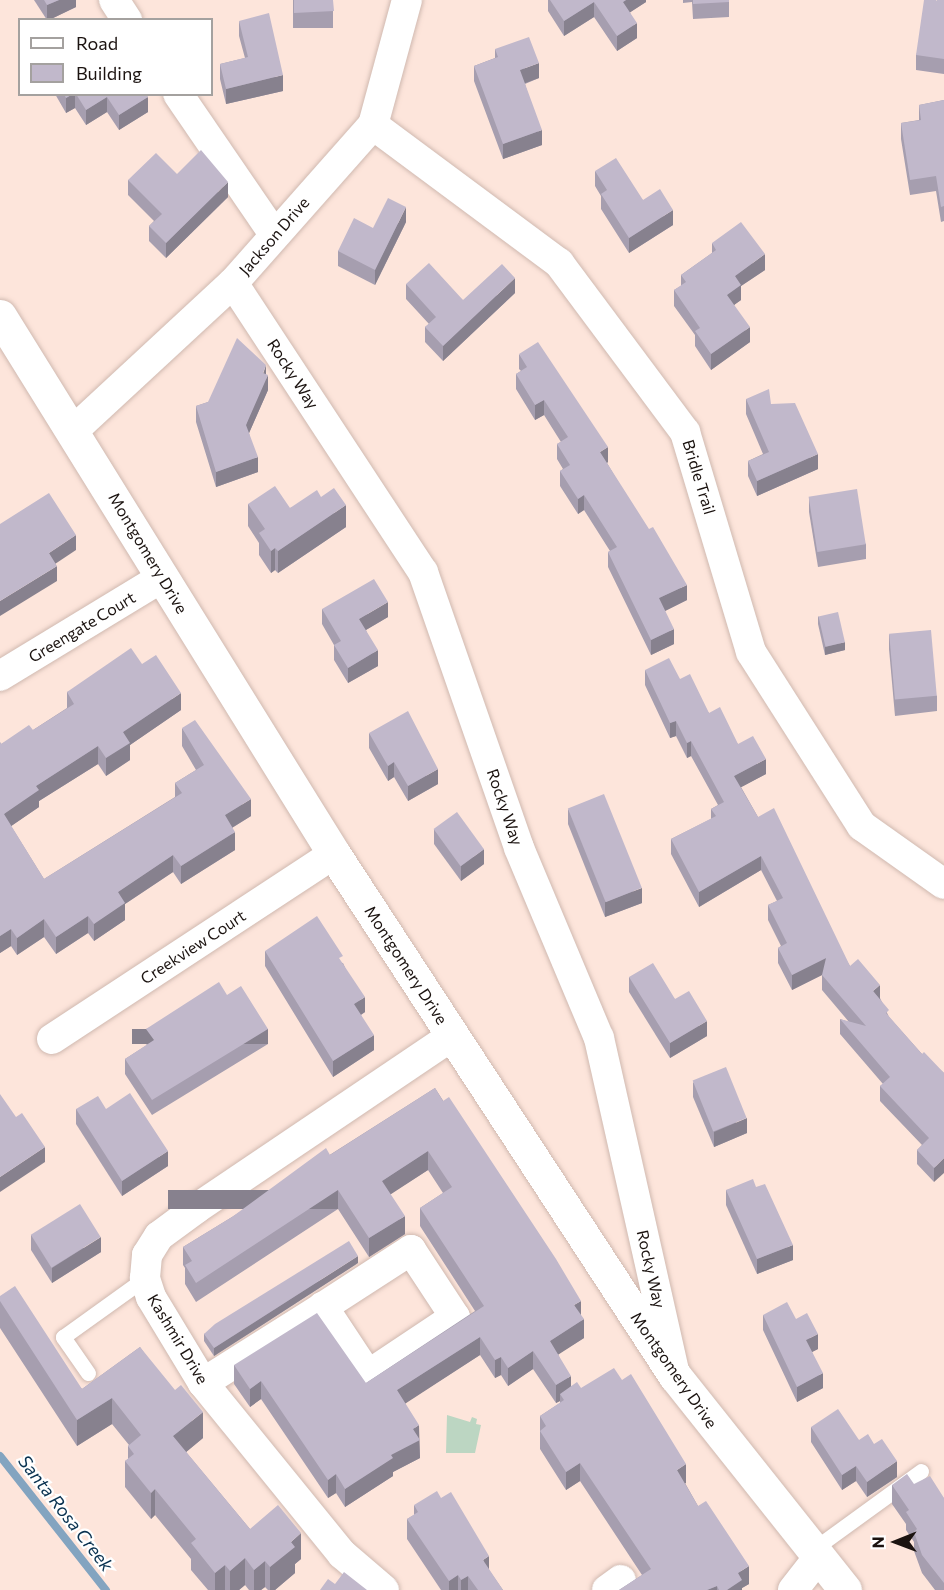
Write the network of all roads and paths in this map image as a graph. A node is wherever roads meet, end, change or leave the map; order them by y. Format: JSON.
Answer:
{"nodes":[{"id":1,"x":114,"y":0,"type":"edge"},
{"id":2,"x":407,"y":0,"type":"edge"},
{"id":3,"x":126,"y":18,"type":"edge"},
{"id":4,"x":179,"y":96,"type":"edge"},
{"id":5,"x":374,"y":125,"type":"junction"},
{"id":6,"x":274,"y":234,"type":"junction"},
{"id":7,"x":233,"y":283,"type":"junction"},
{"id":8,"x":5,"y":335,"type":"edge"},
{"id":9,"x":74,"y":430,"type":"junction"},
{"id":10,"x":163,"y":577,"type":"junction"},
{"id":11,"x":0,"y":676,"type":"edge"},
{"id":12,"x":334,"y":854,"type":"junction"},
{"id":13,"x":944,"y":884,"type":"edge"},
{"id":14,"x":452,"y":1036,"type":"junction"},
{"id":15,"x":52,"y":1039,"type":"dead end"},
{"id":16,"x":145,"y":1278,"type":"junction"},
{"id":17,"x":323,"y":1307,"type":"dead end"},
{"id":18,"x":88,"y":1373,"type":"dead end"},
{"id":19,"x":675,"y":1376,"type":"junction"},
{"id":20,"x":203,"y":1383,"type":"junction"},
{"id":21,"x":921,"y":1471,"type":"dead end"},
{"id":22,"x":814,"y":1555,"type":"junction"},
{"id":23,"x":384,"y":1590,"type":"edge"},
{"id":24,"x":793,"y":1590,"type":"edge"},
{"id":25,"x":845,"y":1590,"type":"edge"}],
"edges":[{"from":1,"to":3,"type":"street"},
{"from":2,"to":5,"type":"street","name":"Jackson Drive"},
{"from":4,"to":6,"type":"street"},
{"from":5,"to":6,"type":"street","name":"Jackson Drive"},
{"from":5,"to":13,"type":"street","name":"Bridle Trail"},
{"from":6,"to":7,"type":"street","name":"Jackson Drive"},
{"from":7,"to":9,"type":"street","name":"Jackson Drive"},
{"from":7,"to":19,"type":"street","name":"Rocky Way"},
{"from":8,"to":9,"type":"street","name":"Montgomery Drive"},
{"from":9,"to":10,"type":"street","name":"Montgomery Drive"},
{"from":10,"to":11,"type":"street","name":"Greengate Court"},
{"from":10,"to":12,"type":"street","name":"Montgomery Drive"},
{"from":12,"to":14,"type":"street","name":"Montgomery Drive"},
{"from":12,"to":15,"type":"street","name":"Creekview Court"},
{"from":14,"to":16,"type":"street","name":"Kashmir Drive"},
{"from":14,"to":19,"type":"street","name":"Montgomery Drive"},
{"from":16,"to":18,"type":"lane"},
{"from":16,"to":20,"type":"street","name":"Kashmir Drive"},
{"from":17,"to":20,"type":"street"},
{"from":19,"to":22,"type":"street","name":"Montgomery Drive"},
{"from":20,"to":23,"type":"street","name":"Kashmir Drive"},
{"from":21,"to":22,"type":"lane"},
{"from":22,"to":24,"type":"street"},
{"from":22,"to":25,"type":"street","name":"Montgomery Drive"}]}
